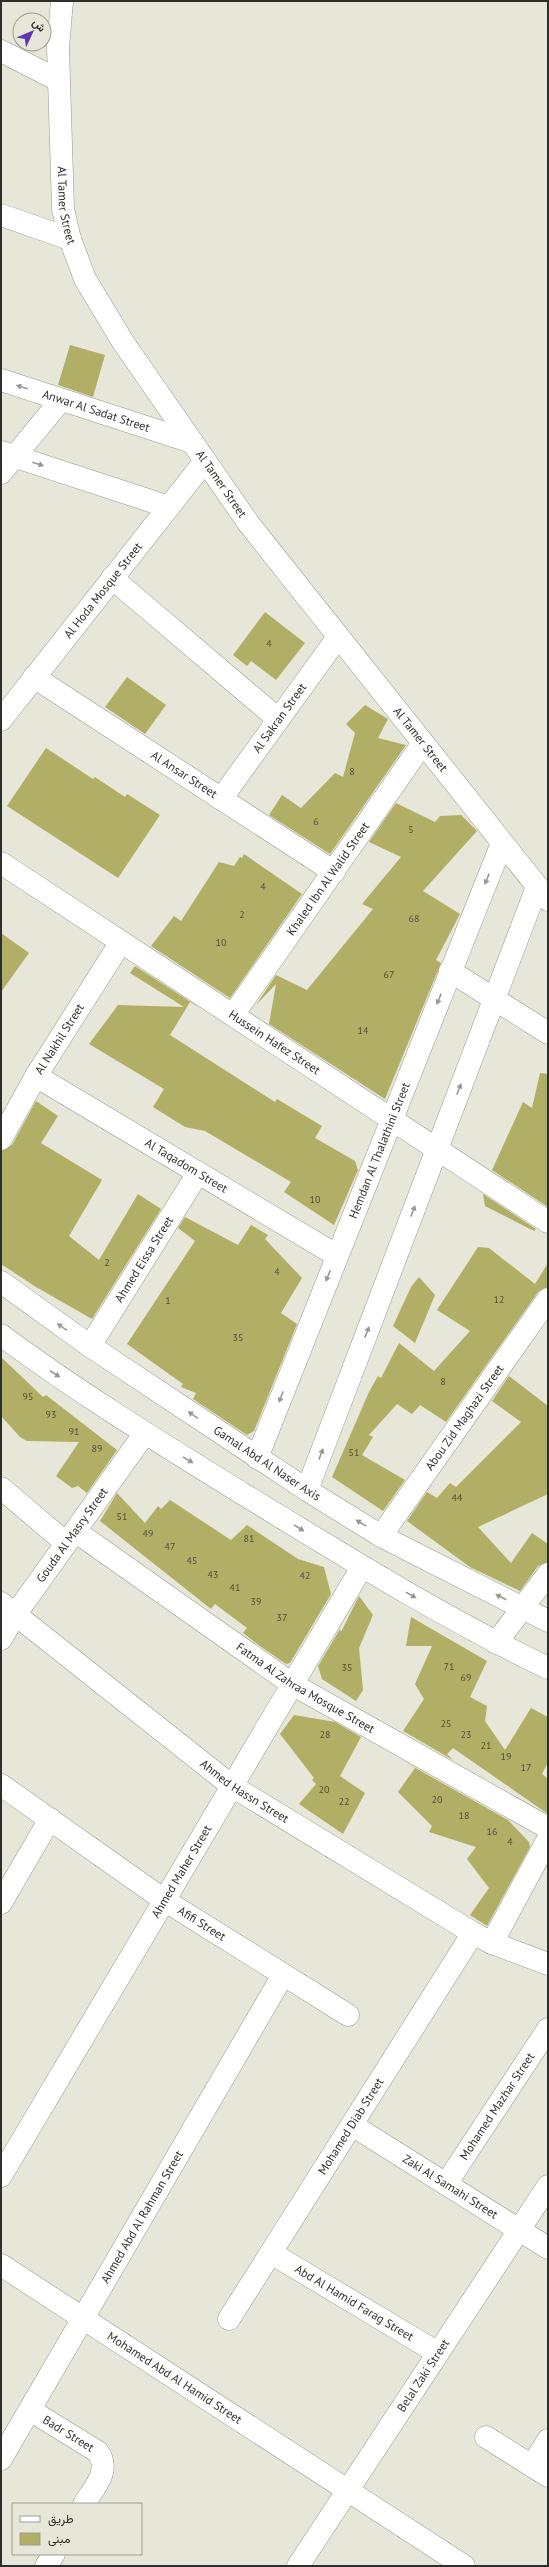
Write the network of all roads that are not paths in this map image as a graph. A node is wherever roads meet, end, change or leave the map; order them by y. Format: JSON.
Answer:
{"nodes":[{"id":1,"x":62,"y":1,"type":"edge"},
{"id":2,"x":1,"y":51,"type":"edge"},
{"id":3,"x":58,"y":80,"type":"junction"},
{"id":4,"x":1,"y":215,"type":"edge"},
{"id":5,"x":70,"y":238,"type":"junction"},
{"id":6,"x":1,"y":380,"type":"edge"},
{"id":7,"x":61,"y":400,"type":"junction"},
{"id":8,"x":192,"y":442,"type":"junction"},
{"id":9,"x":6,"y":461,"type":"edge"},
{"id":10,"x":205,"y":461,"type":"junction"},
{"id":11,"x":169,"y":506,"type":"junction"},
{"id":12,"x":112,"y":578,"type":"junction"},
{"id":13,"x":338,"y":637,"type":"junction"},
{"id":14,"x":34,"y":677,"type":"junction"},
{"id":15,"x":8,"y":697,"type":"edge"},
{"id":16,"x":278,"y":719,"type":"junction"},
{"id":17,"x":1,"y":720,"type":"edge"},
{"id":18,"x":422,"y":743,"type":"junction"},
{"id":19,"x":221,"y":798,"type":"junction"},
{"id":20,"x":502,"y":843,"type":"junction"},
{"id":21,"x":1,"y":863,"type":"edge"},
{"id":22,"x":334,"y":872,"type":"junction"},
{"id":23,"x":543,"y":893,"type":"edge"},
{"id":24,"x":121,"y":942,"type":"junction"},
{"id":25,"x":450,"y":970,"type":"junction"},
{"id":26,"x":494,"y":998,"type":"junction"},
{"id":27,"x":233,"y":1015,"type":"junction"},
{"id":28,"x":548,"y":1033,"type":"edge"},
{"id":29,"x":36,"y":1076,"type":"junction"},
{"id":30,"x":391,"y":1118,"type":"junction"},
{"id":31,"x":1,"y":1139,"type":"edge"},
{"id":32,"x":436,"y":1148,"type":"junction"},
{"id":33,"x":198,"y":1173,"type":"junction"},
{"id":34,"x":548,"y":1222,"type":"edge"},
{"id":35,"x":336,"y":1255,"type":"junction"},
{"id":36,"x":1,"y":1282,"type":"edge"},
{"id":37,"x":548,"y":1298,"type":"edge"},
{"id":38,"x":1,"y":1335,"type":"edge"},
{"id":39,"x":90,"y":1346,"type":"junction"},
{"id":40,"x":145,"y":1434,"type":"junction"},
{"id":41,"x":257,"y":1458,"type":"junction"},
{"id":42,"x":1,"y":1488,"type":"edge"},
{"id":43,"x":307,"y":1490,"type":"junction"},
{"id":44,"x":381,"y":1536,"type":"junction"},
{"id":45,"x":70,"y":1537,"type":"junction"},
{"id":46,"x":362,"y":1567,"type":"junction"},
{"id":47,"x":548,"y":1574,"type":"edge"},
{"id":48,"x":8,"y":1609,"type":"edge"},
{"id":49,"x":523,"y":1609,"type":"junction"},
{"id":50,"x":548,"y":1621,"type":"edge"},
{"id":51,"x":1,"y":1639,"type":"edge"},
{"id":52,"x":496,"y":1643,"type":"junction"},
{"id":53,"x":548,"y":1668,"type":"edge"},
{"id":54,"x":292,"y":1684,"type":"junction"},
{"id":55,"x":1,"y":1785,"type":"edge"},
{"id":56,"x":232,"y":1786,"type":"junction"},
{"id":57,"x":50,"y":1819,"type":"junction"},
{"id":58,"x":548,"y":1828,"type":"edge"},
{"id":59,"x":548,"y":1839,"type":"edge"},
{"id":60,"x":164,"y":1900,"type":"junction"},
{"id":61,"x":1,"y":1903,"type":"edge"},
{"id":62,"x":482,"y":1938,"type":"junction"},
{"id":63,"x":548,"y":1964,"type":"edge"},
{"id":64,"x":283,"y":1975,"type":"junction"},
{"id":65,"x":348,"y":2015,"type":"dead end"},
{"id":66,"x":548,"y":2028,"type":"edge"},
{"id":67,"x":352,"y":2125,"type":"junction"},
{"id":68,"x":1,"y":2176,"type":"edge"},
{"id":69,"x":446,"y":2184,"type":"junction"},
{"id":70,"x":548,"y":2186,"type":"edge"},
{"id":71,"x":519,"y":2230,"type":"junction"},
{"id":72,"x":548,"y":2248,"type":"edge"},
{"id":73,"x":271,"y":2253,"type":"junction"},
{"id":74,"x":1,"y":2265,"type":"edge"},
{"id":75,"x":83,"y":2318,"type":"junction"},
{"id":76,"x":229,"y":2318,"type":"dead end"},
{"id":77,"x":438,"y":2353,"type":"junction"},
{"id":78,"x":30,"y":2410,"type":"junction"},
{"id":79,"x":486,"y":2437,"type":"dead end"},
{"id":80,"x":548,"y":2440,"type":"edge"},
{"id":81,"x":1,"y":2459,"type":"edge"},
{"id":82,"x":540,"y":2471,"type":"edge"},
{"id":83,"x":348,"y":2491,"type":"junction"},
{"id":84,"x":85,"y":2503,"type":"edge"},
{"id":85,"x":53,"y":2555,"type":"edge"},
{"id":86,"x":456,"y":2564,"type":"edge"},
{"id":87,"x":46,"y":2566,"type":"edge"},
{"id":88,"x":298,"y":2566,"type":"edge"}],
"edges":[{"from":1,"to":3,"type":"street","name":"Al Tamer Street"},
{"from":2,"to":3,"type":"street"},
{"from":3,"to":5,"type":"street","name":"Al Tamer Street"},
{"from":4,"to":5,"type":"street"},
{"from":5,"to":8,"type":"street","name":"Al Tamer Street"},
{"from":7,"to":6,"type":"street","name":"Anwar Al Sadat Street","one_way":true},
{"from":7,"to":8,"type":"street","name":"Anwar Al Sadat Street"},
{"from":7,"to":9,"type":"street"},
{"from":8,"to":10,"type":"street","name":"Al Tamer Street"},
{"from":9,"to":11,"type":"street","one_way":true},
{"from":10,"to":11,"type":"street","name":"Al Hoda Mosque Street"},
{"from":10,"to":13,"type":"street","name":"Al Tamer Street"},
{"from":11,"to":12,"type":"street","name":"Al Hoda Mosque Street"},
{"from":12,"to":14,"type":"street","name":"Al Hoda Mosque Street"},
{"from":12,"to":16,"type":"street"},
{"from":13,"to":16,"type":"street","name":"Al Sakran Street"},
{"from":13,"to":18,"type":"street","name":"Al Tamer Street"},
{"from":14,"to":15,"type":"street","name":"Al Hoda Mosque Street"},
{"from":14,"to":19,"type":"street","name":"Al Ansar Street"},
{"from":15,"to":17,"type":"street","name":"Al Hoda Mosque Street"},
{"from":16,"to":19,"type":"street","name":"Al Sakran Street"},
{"from":18,"to":20,"type":"street","name":"Al Tamer Street"},
{"from":18,"to":22,"type":"street","name":"Khaled Ibn Al Walid Street"},
{"from":19,"to":22,"type":"street","name":"Al Ansar Street"},
{"from":20,"to":23,"type":"street","name":"Al Tamer Street"},
{"from":20,"to":25,"type":"street","name":"Hemdan Al Thalathini Street","one_way":true},
{"from":21,"to":24,"type":"street","name":"Hussein Hafez Street"},
{"from":22,"to":27,"type":"street","name":"Khaled Ibn Al Walid Street"},
{"from":23,"to":26,"type":"street"},
{"from":24,"to":27,"type":"street","name":"Hussein Hafez Street"},
{"from":24,"to":29,"type":"street","name":"Al Nakhil Street"},
{"from":25,"to":26,"type":"street"},
{"from":25,"to":30,"type":"street","name":"Hemdan Al Thalathini Street","one_way":true},
{"from":26,"to":28,"type":"street"},
{"from":32,"to":26,"type":"street","one_way":true},
{"from":27,"to":30,"type":"street","name":"Hussein Hafez Street"},
{"from":29,"to":31,"type":"street","name":"Al Nakhil Street"},
{"from":29,"to":33,"type":"street","name":"Al Taqadom Street"},
{"from":30,"to":32,"type":"street","name":"Hussein Hafez Street"},
{"from":30,"to":35,"type":"street","name":"Hemdan Al Thalathini Street"},
{"from":32,"to":34,"type":"street","name":"Hussein Hafez Street"},
{"from":43,"to":32,"type":"street","one_way":true},
{"from":33,"to":35,"type":"street","name":"Al Taqadom Street"},
{"from":33,"to":39,"type":"street","name":"Ahmed Eissa Street"},
{"from":35,"to":41,"type":"street","name":"Hemdan Al Thalathini Street","one_way":true},
{"from":39,"to":36,"type":"street","name":"Gamal Abd Al Naser Axis","one_way":true},
{"from":37,"to":44,"type":"street","name":"Abou Zid Maghazi Street"},
{"from":38,"to":40,"type":"street","one_way":true},
{"from":41,"to":39,"type":"street","name":"Gamal Abd Al Naser Axis","one_way":true},
{"from":40,"to":45,"type":"street","name":"Gouda Al Masry Street"},
{"from":40,"to":46,"type":"street","one_way":true},
{"from":41,"to":43,"type":"street","name":"Gamal Abd Al Naser Axis"},
{"from":42,"to":45,"type":"street","name":"Fatma Al Zahraa Mosque Street"},
{"from":44,"to":43,"type":"street","name":"Gamal Abd Al Naser Axis","one_way":true},
{"from":49,"to":44,"type":"street","name":"Gamal Abd Al Naser Axis","one_way":true},
{"from":45,"to":48,"type":"street","name":"Gouda Al Masry Street"},
{"from":45,"to":54,"type":"street","name":"Fatma Al Zahraa Mosque Street"},
{"from":46,"to":52,"type":"street","one_way":true},
{"from":46,"to":54,"type":"street","name":"Ahmed Maher Street"},
{"from":47,"to":49,"type":"street"},
{"from":48,"to":51,"type":"street","name":"Gouda Al Masry Street"},
{"from":48,"to":56,"type":"street","name":"Ahmed Hassn Street"},
{"from":49,"to":50,"type":"street","name":"Gamal Abd Al Naser Axis"},
{"from":49,"to":52,"type":"street"},
{"from":52,"to":53,"type":"street"},
{"from":54,"to":56,"type":"street","name":"Ahmed Maher Street"},
{"from":54,"to":58,"type":"street","name":"Fatma Al Zahraa Mosque Street"},
{"from":55,"to":57,"type":"street","name":"Afifi Street"},
{"from":56,"to":60,"type":"street","name":"Ahmed Maher Street"},
{"from":56,"to":62,"type":"street","name":"Ahmed Hassn Street"},
{"from":57,"to":60,"type":"street","name":"Afifi Street"},
{"from":57,"to":61,"type":"street"},
{"from":59,"to":62,"type":"street","name":"Mohamed Diab Street"},
{"from":60,"to":64,"type":"street","name":"Afifi Street"},
{"from":60,"to":68,"type":"street","name":"Ahmed Maher Street"},
{"from":62,"to":63,"type":"street","name":"Ahmed Hassn Street"},
{"from":62,"to":67,"type":"street","name":"Mohamed Diab Street"},
{"from":64,"to":65,"type":"street","name":"Afifi Street"},
{"from":64,"to":75,"type":"street","name":"Ahmed Abd Al Rahman Street"},
{"from":66,"to":69,"type":"street","name":"Mohamed Mazhar Street"},
{"from":67,"to":69,"type":"street","name":"Zaki Al Samahi Street"},
{"from":67,"to":73,"type":"street","name":"Mohamed Diab Street"},
{"from":69,"to":71,"type":"street","name":"Zaki Al Samahi Street"},
{"from":70,"to":71,"type":"street","name":"Belal Zaki Street"},
{"from":71,"to":72,"type":"street","name":"Zaki Al Samahi Street"},
{"from":71,"to":77,"type":"street","name":"Belal Zaki Street"},
{"from":73,"to":76,"type":"street","name":"Mohamed Diab Street"},
{"from":73,"to":77,"type":"street","name":"Abd Al Hamid Farag Street"},
{"from":74,"to":75,"type":"street","name":"Mohamed Abd Al Hamid Street"},
{"from":75,"to":78,"type":"street","name":"Ahmed Abd Al Rahman Street"},
{"from":75,"to":83,"type":"street","name":"Mohamed Abd Al Hamid Street"},
{"from":77,"to":83,"type":"street","name":"Belal Zaki Street"},
{"from":78,"to":81,"type":"street","name":"Ahmed Abd Al Rahman Street"},
{"from":78,"to":84,"type":"street","name":"Badr Street"},
{"from":79,"to":82,"type":"street"},
{"from":80,"to":82,"type":"street"},
{"from":83,"to":86,"type":"street","name":"Mohamed Abd Al Hamid Street"},
{"from":83,"to":88,"type":"street","name":"Belal Zaki Street"},
{"from":85,"to":87,"type":"street"}]}
